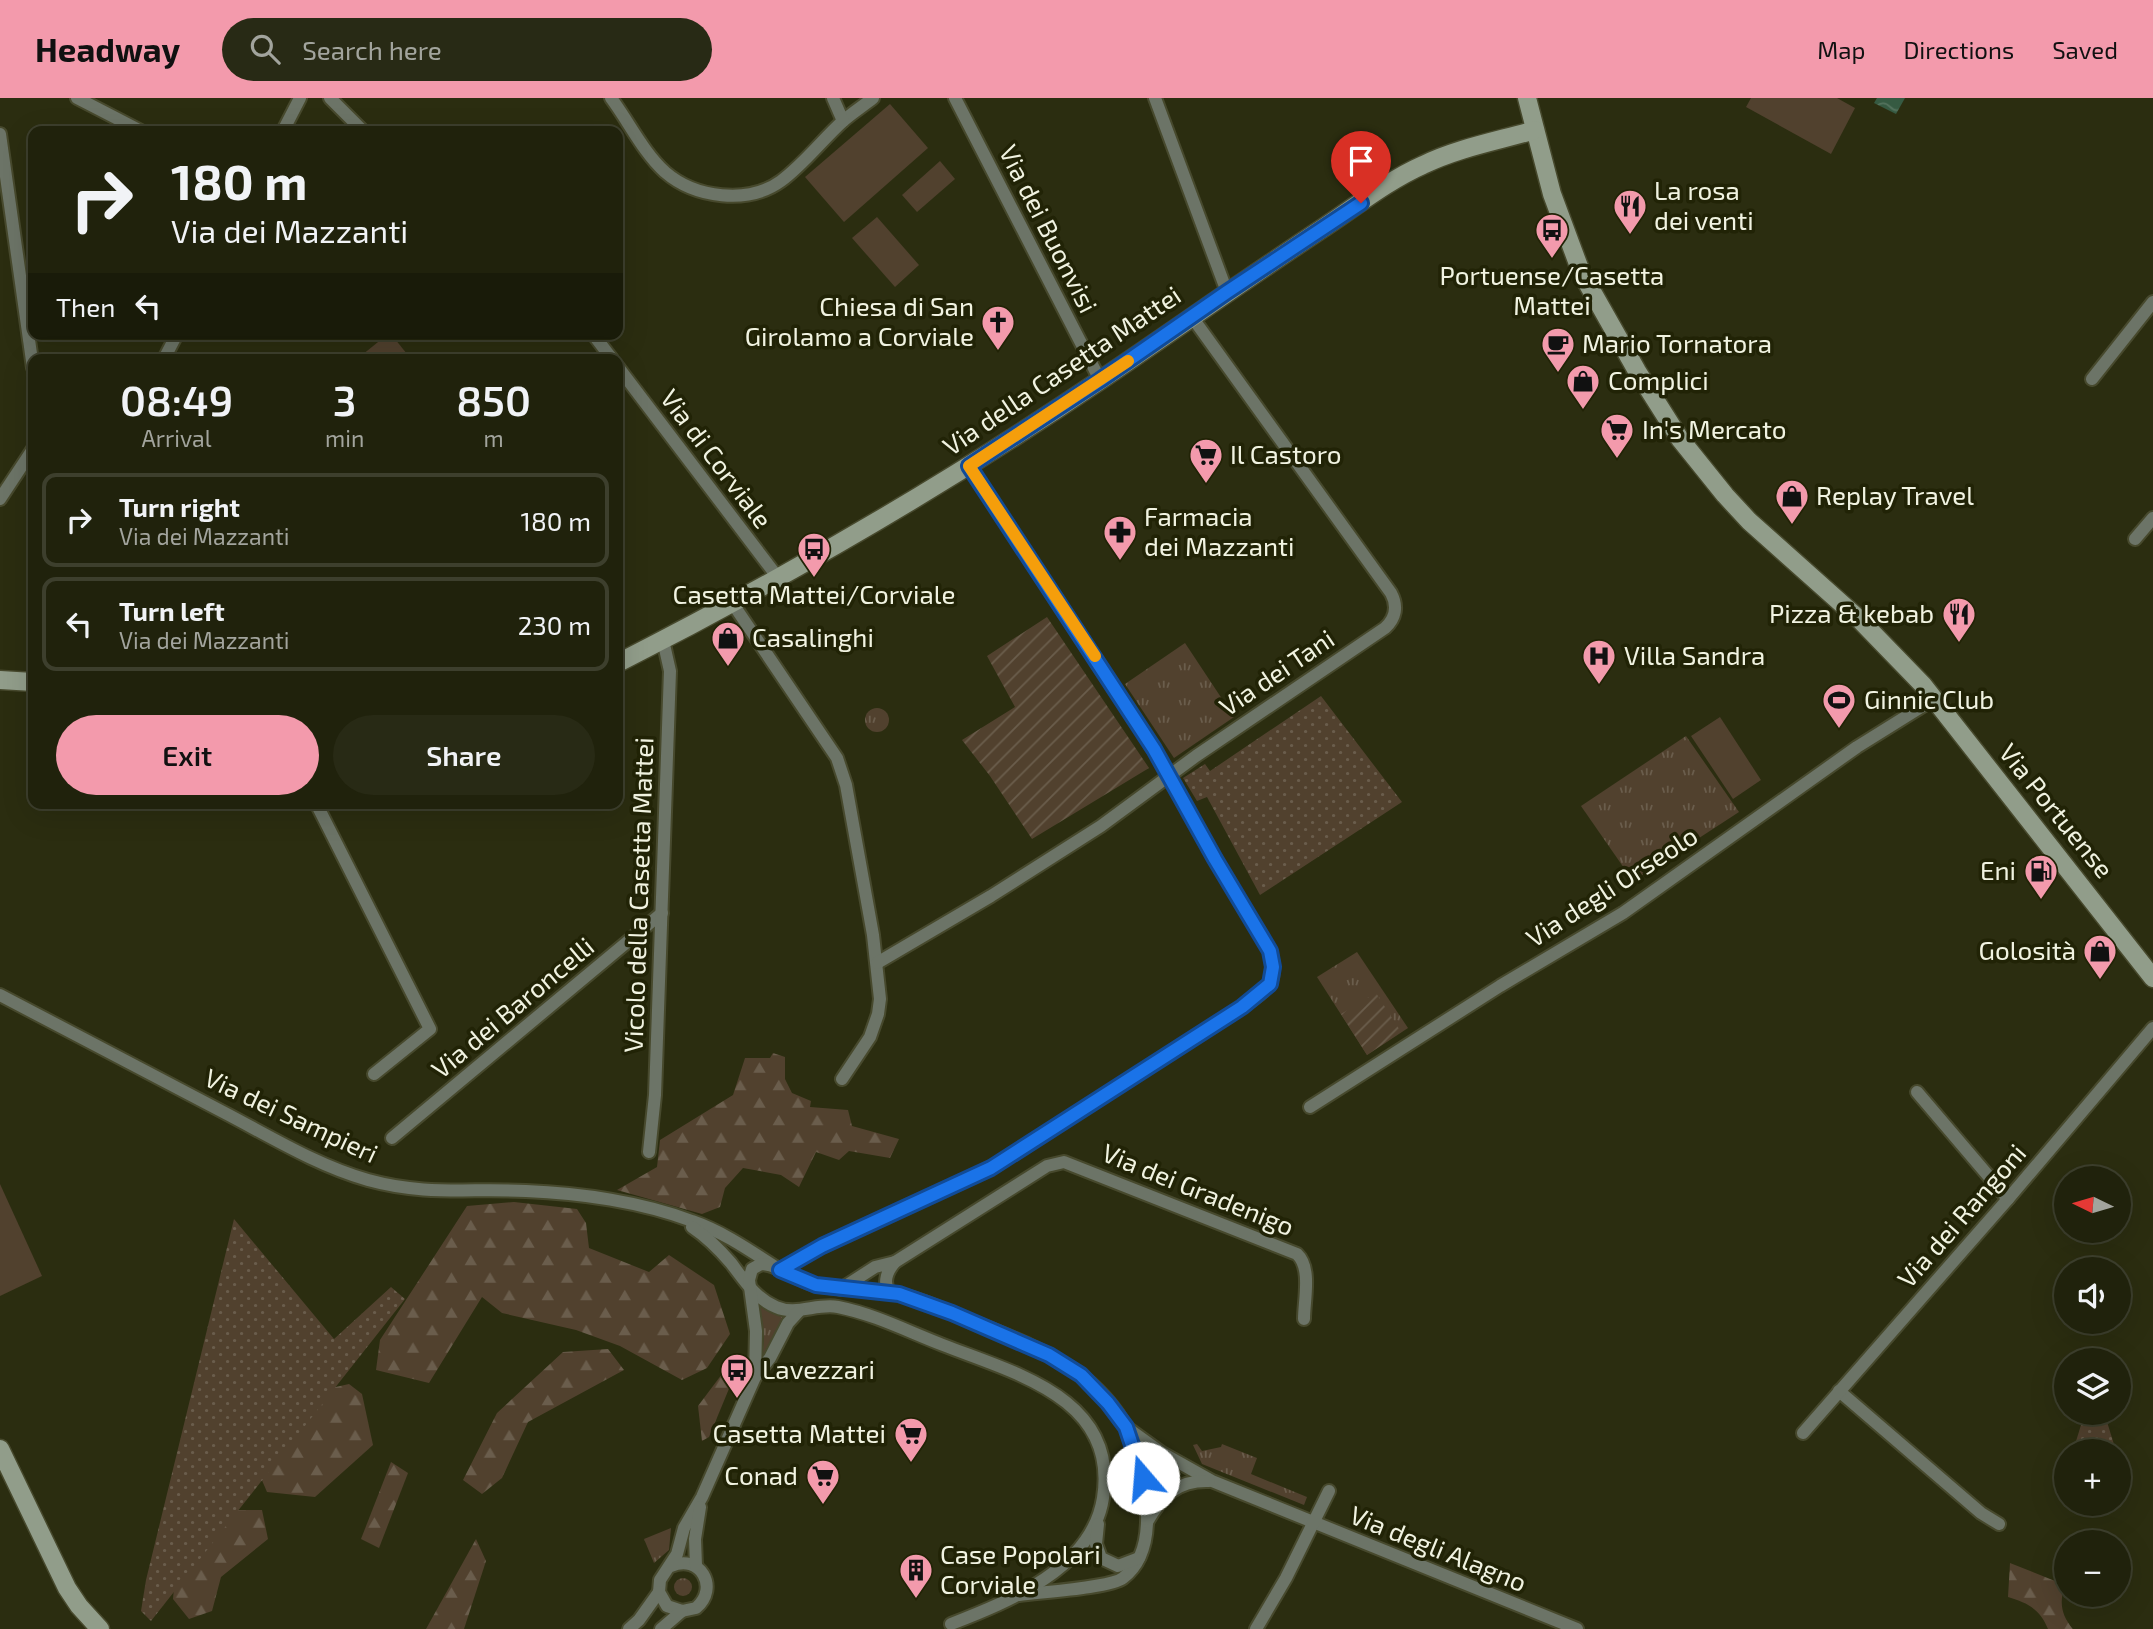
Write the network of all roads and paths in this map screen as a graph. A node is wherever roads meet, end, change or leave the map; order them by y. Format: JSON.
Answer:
{"nodes":[{"id":1,"x":77,"y":98,"type":"edge"},
{"id":2,"x":300,"y":98,"type":"edge"},
{"id":3,"x":330,"y":98,"type":"edge"},
{"id":4,"x":611,"y":98,"type":"edge"},
{"id":5,"x":833,"y":98,"type":"edge"},
{"id":6,"x":873,"y":98,"type":"edge"},
{"id":7,"x":955,"y":98,"type":"edge"},
{"id":8,"x":1154,"y":98,"type":"edge"},
{"id":9,"x":1527,"y":98,"type":"edge"},
{"id":10,"x":844,"y":121,"type":"junction"},
{"id":11,"x":131,"y":126,"type":"edge"},
{"id":12,"x":286,"y":126,"type":"edge"},
{"id":13,"x":358,"y":126,"type":"edge"},
{"id":14,"x":1535,"y":130,"type":"junction"},
{"id":15,"x":0,"y":134,"type":"edge"},
{"id":16,"x":1227,"y":292,"type":"junction"},
{"id":17,"x":2153,"y":302,"type":"edge"},
{"id":18,"x":1192,"y":317,"type":"junction"},
{"id":19,"x":28,"y":333,"type":"edge"},
{"id":20,"x":598,"y":340,"type":"edge"},
{"id":21,"x":608,"y":354,"type":"edge"},
{"id":22,"x":623,"y":374,"type":"edge"},
{"id":23,"x":2092,"y":379,"type":"dead end"},
{"id":24,"x":1100,"y":380,"type":"junction"},
{"id":25,"x":28,"y":457,"type":"edge"},
{"id":26,"x":969,"y":466,"type":"junction"},
{"id":27,"x":0,"y":499,"type":"edge"},
{"id":28,"x":2153,"y":518,"type":"edge"},
{"id":29,"x":2135,"y":539,"type":"dead end"},
{"id":30,"x":779,"y":579,"type":"junction"},
{"id":31,"x":733,"y":604,"type":"junction"},
{"id":32,"x":663,"y":640,"type":"junction"},
{"id":33,"x":623,"y":660,"type":"edge"},
{"id":34,"x":0,"y":680,"type":"edge"},
{"id":35,"x":28,"y":682,"type":"edge"},
{"id":36,"x":1934,"y":699,"type":"junction"},
{"id":37,"x":1169,"y":776,"type":"junction"},
{"id":38,"x":319,"y":809,"type":"edge"},
{"id":39,"x":662,"y":913,"type":"junction"},
{"id":40,"x":877,"y":963,"type":"junction"},
{"id":41,"x":2153,"y":978,"type":"edge"},
{"id":42,"x":0,"y":995,"type":"edge"},
{"id":43,"x":2153,"y":1028,"type":"edge"},
{"id":44,"x":374,"y":1074,"type":"dead end"},
{"id":45,"x":842,"y":1079,"type":"dead end"},
{"id":46,"x":1917,"y":1092,"type":"dead end"},
{"id":47,"x":1310,"y":1107,"type":"dead end"},
{"id":48,"x":392,"y":1138,"type":"dead end"},
{"id":49,"x":649,"y":1152,"type":"dead end"},
{"id":50,"x":2008,"y":1199,"type":"junction"},
{"id":51,"x":667,"y":1213,"type":"junction"},
{"id":52,"x":895,"y":1262,"type":"junction"},
{"id":53,"x":780,"y":1270,"type":"junction"},
{"id":54,"x":749,"y":1287,"type":"junction"},
{"id":55,"x":841,"y":1289,"type":"junction"},
{"id":56,"x":889,"y":1292,"type":"junction"},
{"id":57,"x":799,"y":1311,"type":"junction"},
{"id":58,"x":1304,"y":1319,"type":"dead end"},
{"id":59,"x":755,"y":1377,"type":"junction"},
{"id":60,"x":1839,"y":1391,"type":"junction"},
{"id":61,"x":1126,"y":1427,"type":"junction"},
{"id":62,"x":1803,"y":1433,"type":"dead end"},
{"id":63,"x":0,"y":1449,"type":"edge"},
{"id":64,"x":1212,"y":1481,"type":"junction"},
{"id":65,"x":1329,"y":1492,"type":"dead end"},
{"id":66,"x":702,"y":1497,"type":"junction"},
{"id":67,"x":1099,"y":1517,"type":"junction"},
{"id":68,"x":1147,"y":1522,"type":"junction"},
{"id":69,"x":1314,"y":1524,"type":"junction"},
{"id":70,"x":1998,"y":1524,"type":"dead end"},
{"id":71,"x":1139,"y":1559,"type":"junction"},
{"id":72,"x":671,"y":1566,"type":"junction"},
{"id":73,"x":696,"y":1566,"type":"junction"},
{"id":74,"x":659,"y":1592,"type":"junction"},
{"id":75,"x":1019,"y":1595,"type":"junction"},
{"id":76,"x":682,"y":1611,"type":"junction"},
{"id":77,"x":951,"y":1624,"type":"dead end"},
{"id":78,"x":100,"y":1629,"type":"edge"},
{"id":79,"x":629,"y":1629,"type":"edge"},
{"id":80,"x":661,"y":1629,"type":"edge"},
{"id":81,"x":1256,"y":1629,"type":"edge"},
{"id":82,"x":1577,"y":1629,"type":"edge"}],
"edges":[{"from":1,"to":11,"type":"street"},
{"from":2,"to":12,"type":"street"},
{"from":3,"to":13,"type":"street"},
{"from":4,"to":10,"type":"street"},
{"from":5,"to":10,"type":"street"},
{"from":6,"to":10,"type":"street"},
{"from":7,"to":24,"type":"street","name":"Via dei Buonvisi"},
{"from":8,"to":16,"type":"street"},
{"from":9,"to":14,"type":"main road","name":"Via Portuense"},
{"from":14,"to":16,"type":"main road","name":"Via della Casetta Mattei"},
{"from":14,"to":36,"type":"main road","name":"Via Portuense"},
{"from":15,"to":19,"type":"street"},
{"from":16,"to":18,"type":"main road","name":"Via della Casetta Mattei"},
{"from":17,"to":23,"type":"street"},
{"from":18,"to":24,"type":"main road","name":"Via della Casetta Mattei"},
{"from":18,"to":37,"type":"street","name":"Via dei Tani"},
{"from":20,"to":21,"type":"street"},
{"from":22,"to":30,"type":"street","name":"Via di Corviale"},
{"from":24,"to":26,"type":"main road","name":"Via della Casetta Mattei"},
{"from":25,"to":27,"type":"street"},
{"from":26,"to":30,"type":"main road","name":"Via della Casetta Mattei"},
{"from":26,"to":37,"type":"street"},
{"from":28,"to":29,"type":"street"},
{"from":30,"to":31,"type":"main road","name":"Via della Casetta Mattei"},
{"from":31,"to":32,"type":"main road","name":"Via della Casetta Mattei"},
{"from":31,"to":40,"type":"street"},
{"from":32,"to":33,"type":"main road","name":"Via della Casetta Mattei"},
{"from":32,"to":39,"type":"street","name":"Vicolo della Casetta Mattei"},
{"from":34,"to":35,"type":"main road"},
{"from":36,"to":41,"type":"main road","name":"Via Portuense"},
{"from":36,"to":47,"type":"street","name":"Via degli Orseolo"},
{"from":37,"to":40,"type":"street","name":"Via dei Tani"},
{"from":37,"to":53,"type":"street"},
{"from":38,"to":44,"type":"street"},
{"from":39,"to":48,"type":"street","name":"Via dei Baroncelli"},
{"from":39,"to":49,"type":"street","name":"Vicolo della Casetta Mattei"},
{"from":40,"to":45,"type":"street"},
{"from":42,"to":51,"type":"street","name":"Via dei Sampieri"},
{"from":43,"to":50,"type":"street","name":"Via dei Rangoni"},
{"from":46,"to":50,"type":"street"},
{"from":50,"to":60,"type":"street","name":"Via dei Rangoni"},
{"from":51,"to":53,"type":"street","name":"Via dei Sampieri"},
{"from":51,"to":54,"type":"street","name":"Via dei Sampieri"},
{"from":52,"to":55,"type":"street"},
{"from":52,"to":56,"type":"street"},
{"from":52,"to":58,"type":"street","name":"Via dei Gradenigo"},
{"from":53,"to":54,"type":"street"},
{"from":53,"to":55,"type":"street","name":"Via dei Sampieri"},
{"from":54,"to":57,"type":"street","name":"Via dei Sampieri"},
{"from":54,"to":59,"type":"street"},
{"from":55,"to":56,"type":"street","name":"Via dei Sampieri"},
{"from":56,"to":61,"type":"street","name":"Via dei Sampieri"},
{"from":57,"to":59,"type":"street"},
{"from":57,"to":67,"type":"street","name":"Via dei Sampieri"},
{"from":59,"to":66,"type":"street"},
{"from":60,"to":62,"type":"street","name":"Via dei Rangoni"},
{"from":60,"to":70,"type":"street"},
{"from":61,"to":64,"type":"street"},
{"from":61,"to":68,"type":"street"},
{"from":63,"to":78,"type":"main road"},
{"from":64,"to":68,"type":"street"},
{"from":64,"to":69,"type":"street"},
{"from":65,"to":69,"type":"street","name":"Via degli Alagno"},
{"from":66,"to":72,"type":"street"},
{"from":66,"to":73,"type":"street"},
{"from":67,"to":71,"type":"street"},
{"from":67,"to":75,"type":"street","name":"Via dei Sampieri"},
{"from":68,"to":71,"type":"street"},
{"from":69,"to":81,"type":"street"},
{"from":69,"to":82,"type":"street","name":"Via degli Alagno"},
{"from":71,"to":75,"type":"street","name":"Via dei Sampieri"},
{"from":72,"to":73,"type":"street"},
{"from":72,"to":74,"type":"street"},
{"from":73,"to":76,"type":"street"},
{"from":74,"to":76,"type":"street"},
{"from":74,"to":79,"type":"street"},
{"from":75,"to":77,"type":"street","name":"Via dei Sampieri"},
{"from":76,"to":80,"type":"street"}]}
